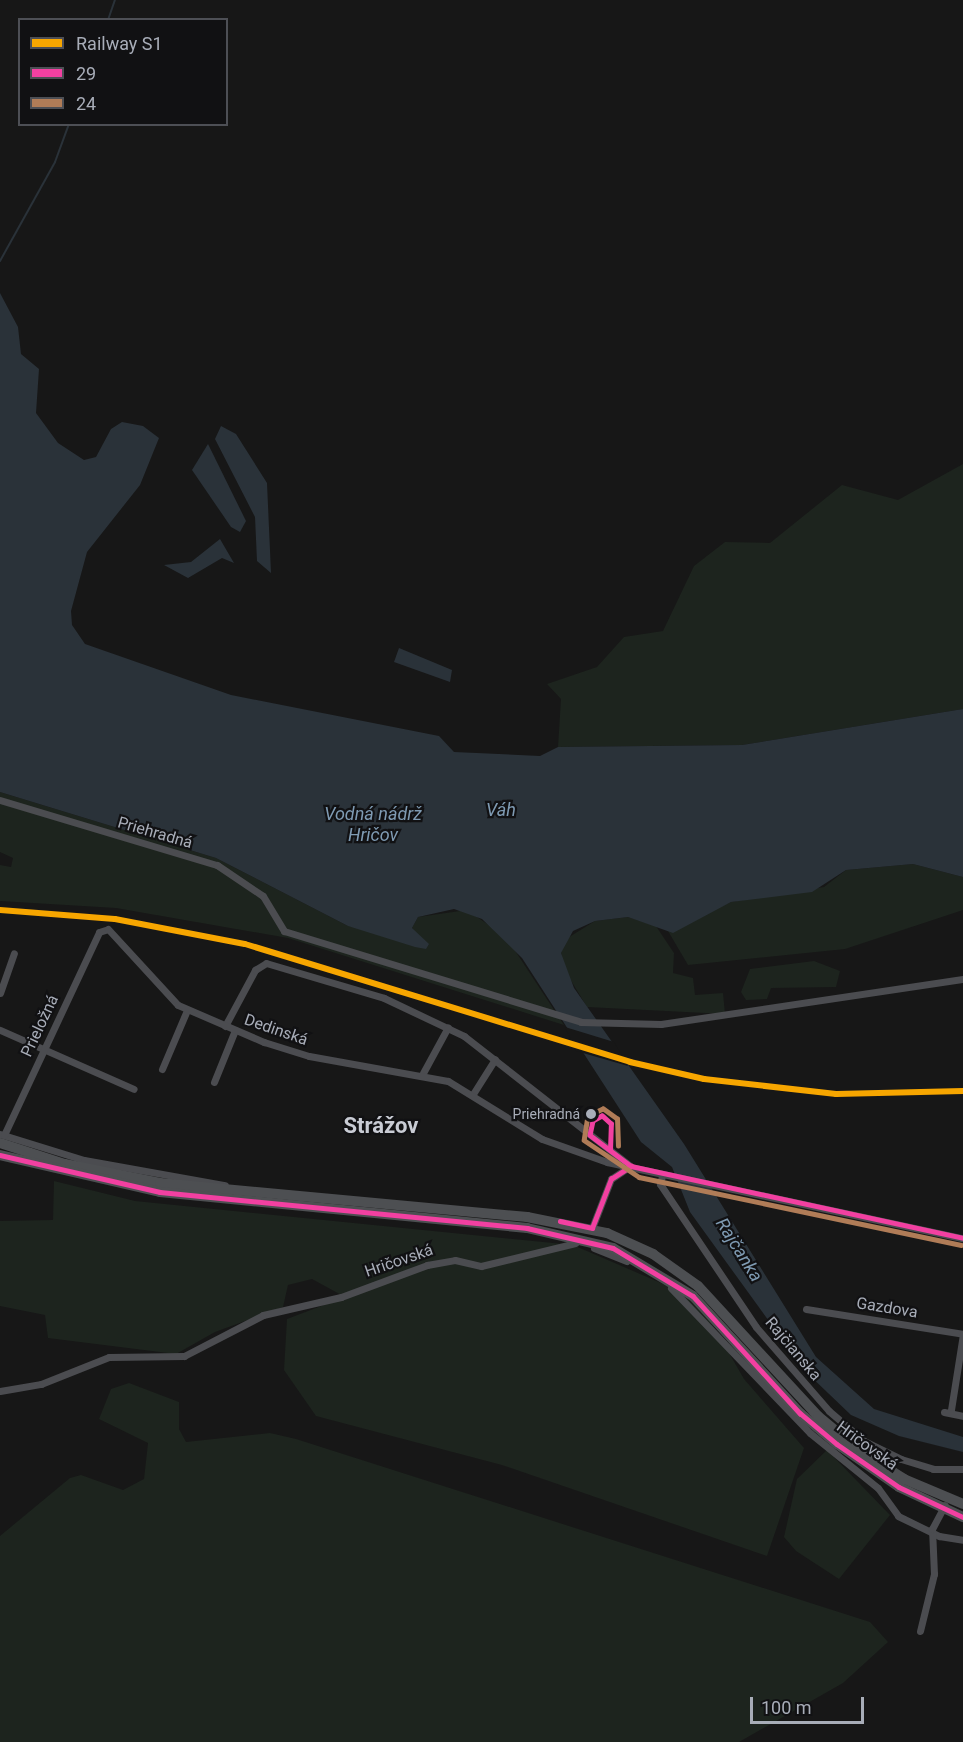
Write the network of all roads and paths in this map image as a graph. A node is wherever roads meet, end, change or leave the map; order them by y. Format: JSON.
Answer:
{"nodes":[{"id":1,"x":0,"y":800,"type":"edge"},
{"id":2,"x":103,"y":929,"type":"joint"},
{"id":3,"x":14,"y":953,"type":"dead end"},
{"id":4,"x":963,"y":979,"type":"edge"},
{"id":5,"x":0,"y":993,"type":"edge"},
{"id":6,"x":187,"y":1010,"type":"junction"},
{"id":7,"x":225,"y":1026,"type":"junction"},
{"id":8,"x":448,"y":1027,"type":"junction"},
{"id":9,"x":0,"y":1030,"type":"edge"},
{"id":10,"x":235,"y":1030,"type":"junction"},
{"id":11,"x":44,"y":1049,"type":"junction"},
{"id":12,"x":495,"y":1059,"type":"junction"},
{"id":13,"x":162,"y":1069,"type":"dead end"},
{"id":14,"x":423,"y":1073,"type":"junction"},
{"id":15,"x":214,"y":1083,"type":"dead end"},
{"id":16,"x":134,"y":1089,"type":"dead end"},
{"id":17,"x":473,"y":1094,"type":"junction"},
{"id":18,"x":1,"y":1137,"type":"edge"},
{"id":19,"x":0,"y":1155,"type":"edge"},
{"id":20,"x":632,"y":1166,"type":"junction"},
{"id":21,"x":665,"y":1176,"type":"junction"},
{"id":22,"x":592,"y":1228,"type":"junction"},
{"id":23,"x":963,"y":1238,"type":"edge"},
{"id":24,"x":806,"y":1309,"type":"dead end"},
{"id":25,"x":963,"y":1334,"type":"edge"},
{"id":26,"x":0,"y":1391,"type":"edge"},
{"id":27,"x":963,"y":1416,"type":"edge"},
{"id":28,"x":963,"y":1469,"type":"edge"},
{"id":29,"x":948,"y":1499,"type":"junction"},
{"id":30,"x":963,"y":1504,"type":"edge"},
{"id":31,"x":943,"y":1510,"type":"junction"},
{"id":32,"x":963,"y":1517,"type":"edge"},
{"id":33,"x":932,"y":1529,"type":"junction"},
{"id":34,"x":963,"y":1540,"type":"edge"},
{"id":35,"x":921,"y":1631,"type":"dead end"}],
"edges":[{"from":1,"to":4,"type":"street","name":"Priehradná"},
{"from":2,"to":6,"type":"street","name":"Dedinská"},
{"from":2,"to":11,"type":"street","name":"Prieložná"},
{"from":3,"to":5,"type":"street"},
{"from":6,"to":7,"type":"street","name":"Dedinská"},
{"from":6,"to":13,"type":"street"},
{"from":7,"to":8,"type":"street"},
{"from":7,"to":10,"type":"street","name":"Dedinská"},
{"from":8,"to":12,"type":"street"},
{"from":8,"to":14,"type":"street"},
{"from":9,"to":11,"type":"street"},
{"from":10,"to":14,"type":"street","name":"Dedinská"},
{"from":10,"to":15,"type":"street"},
{"from":11,"to":16,"type":"street"},
{"from":11,"to":18,"type":"street","name":"Prieložná"},
{"from":12,"to":17,"type":"street"},
{"from":12,"to":20,"type":"street"},
{"from":14,"to":17,"type":"street","name":"Dedinská"},
{"from":17,"to":20,"type":"street","name":"Dedinská"},
{"from":18,"to":22,"type":"main road","name":"Hričovská"},
{"from":19,"to":31,"type":"main road","name":"Hričovská"},
{"from":20,"to":21,"type":"street","name":"Dedinská"},
{"from":20,"to":22,"type":"street"},
{"from":21,"to":23,"type":"street","name":"Dedinská"},
{"from":21,"to":28,"type":"street","name":"Rajčianska"},
{"from":22,"to":29,"type":"main road","name":"Hričovská"},
{"from":24,"to":25,"type":"street","name":"Gazdova"},
{"from":25,"to":27,"type":"street"},
{"from":26,"to":33,"type":"street","name":"Hričovská"},
{"from":29,"to":30,"type":"main road","name":"Hričovská"},
{"from":29,"to":31,"type":"street"},
{"from":31,"to":32,"type":"main road","name":"Hričovská"},
{"from":31,"to":33,"type":"street"},
{"from":33,"to":34,"type":"street","name":"Hričovská"},
{"from":33,"to":35,"type":"street"}]}
